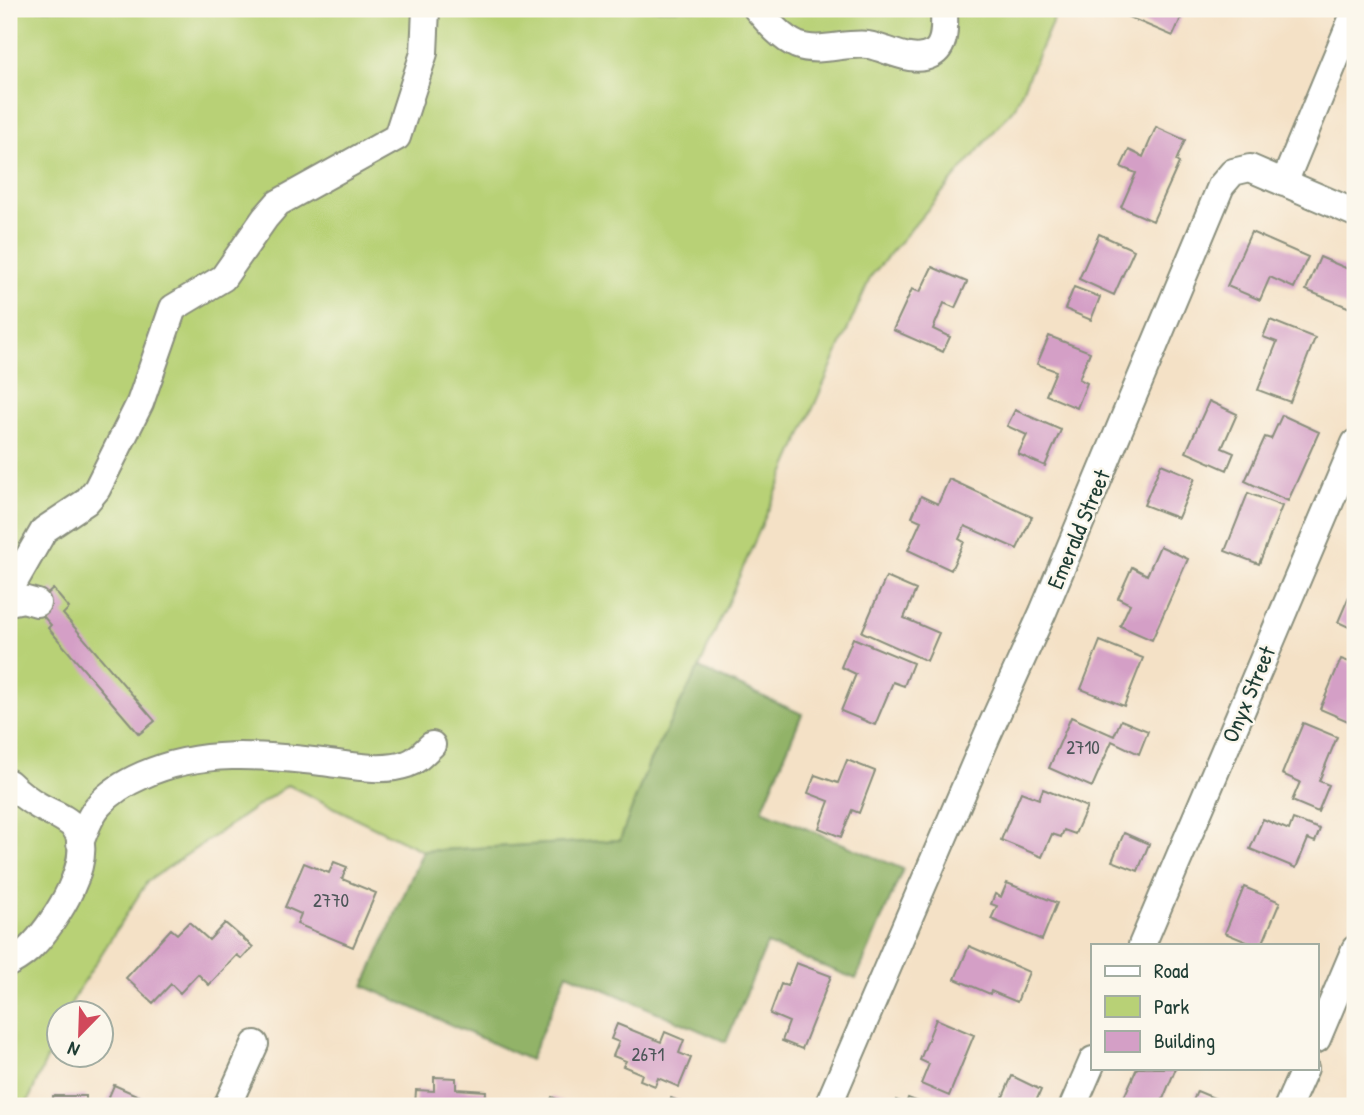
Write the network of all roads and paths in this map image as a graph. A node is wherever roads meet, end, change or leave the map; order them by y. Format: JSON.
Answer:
{"nodes":[{"id":1,"x":426,"y":9,"type":"edge"},
{"id":2,"x":757,"y":9,"type":"edge"},
{"id":3,"x":944,"y":9,"type":"edge"},
{"id":4,"x":1355,"y":12,"type":"edge"},
{"id":5,"x":1284,"y":183,"type":"junction"},
{"id":6,"x":1355,"y":213,"type":"edge"},
{"id":7,"x":1355,"y":443,"type":"edge"},
{"id":8,"x":9,"y":591,"type":"edge"},
{"id":9,"x":9,"y":602,"type":"edge"},
{"id":10,"x":37,"y":603,"type":"dead end"},
{"id":11,"x":432,"y":745,"type":"dead end"},
{"id":12,"x":9,"y":783,"type":"edge"},
{"id":13,"x":80,"y":843,"type":"junction"},
{"id":14,"x":1142,"y":944,"type":"edge"},
{"id":15,"x":1355,"y":949,"type":"edge"},
{"id":16,"x":9,"y":963,"type":"edge"},
{"id":17,"x":1318,"y":1037,"type":"edge"},
{"id":18,"x":255,"y":1044,"type":"dead end"},
{"id":19,"x":1091,"y":1065,"type":"edge"},
{"id":20,"x":1304,"y":1070,"type":"edge"},
{"id":21,"x":227,"y":1106,"type":"edge"},
{"id":22,"x":828,"y":1106,"type":"edge"},
{"id":23,"x":1073,"y":1106,"type":"edge"},
{"id":24,"x":1288,"y":1106,"type":"edge"}],
"edges":[{"from":1,"to":8,"type":"street"},
{"from":2,"to":3,"type":"street"},
{"from":4,"to":5,"type":"street"},
{"from":5,"to":6,"type":"street"},
{"from":5,"to":22,"type":"street","name":"Emerald Street"},
{"from":7,"to":14,"type":"street","name":"Onyx Street"},
{"from":9,"to":10,"type":"street"},
{"from":11,"to":13,"type":"street"},
{"from":12,"to":13,"type":"street"},
{"from":13,"to":16,"type":"street"},
{"from":15,"to":17,"type":"street"},
{"from":18,"to":21,"type":"street"},
{"from":19,"to":23,"type":"street"},
{"from":20,"to":24,"type":"street"}]}
